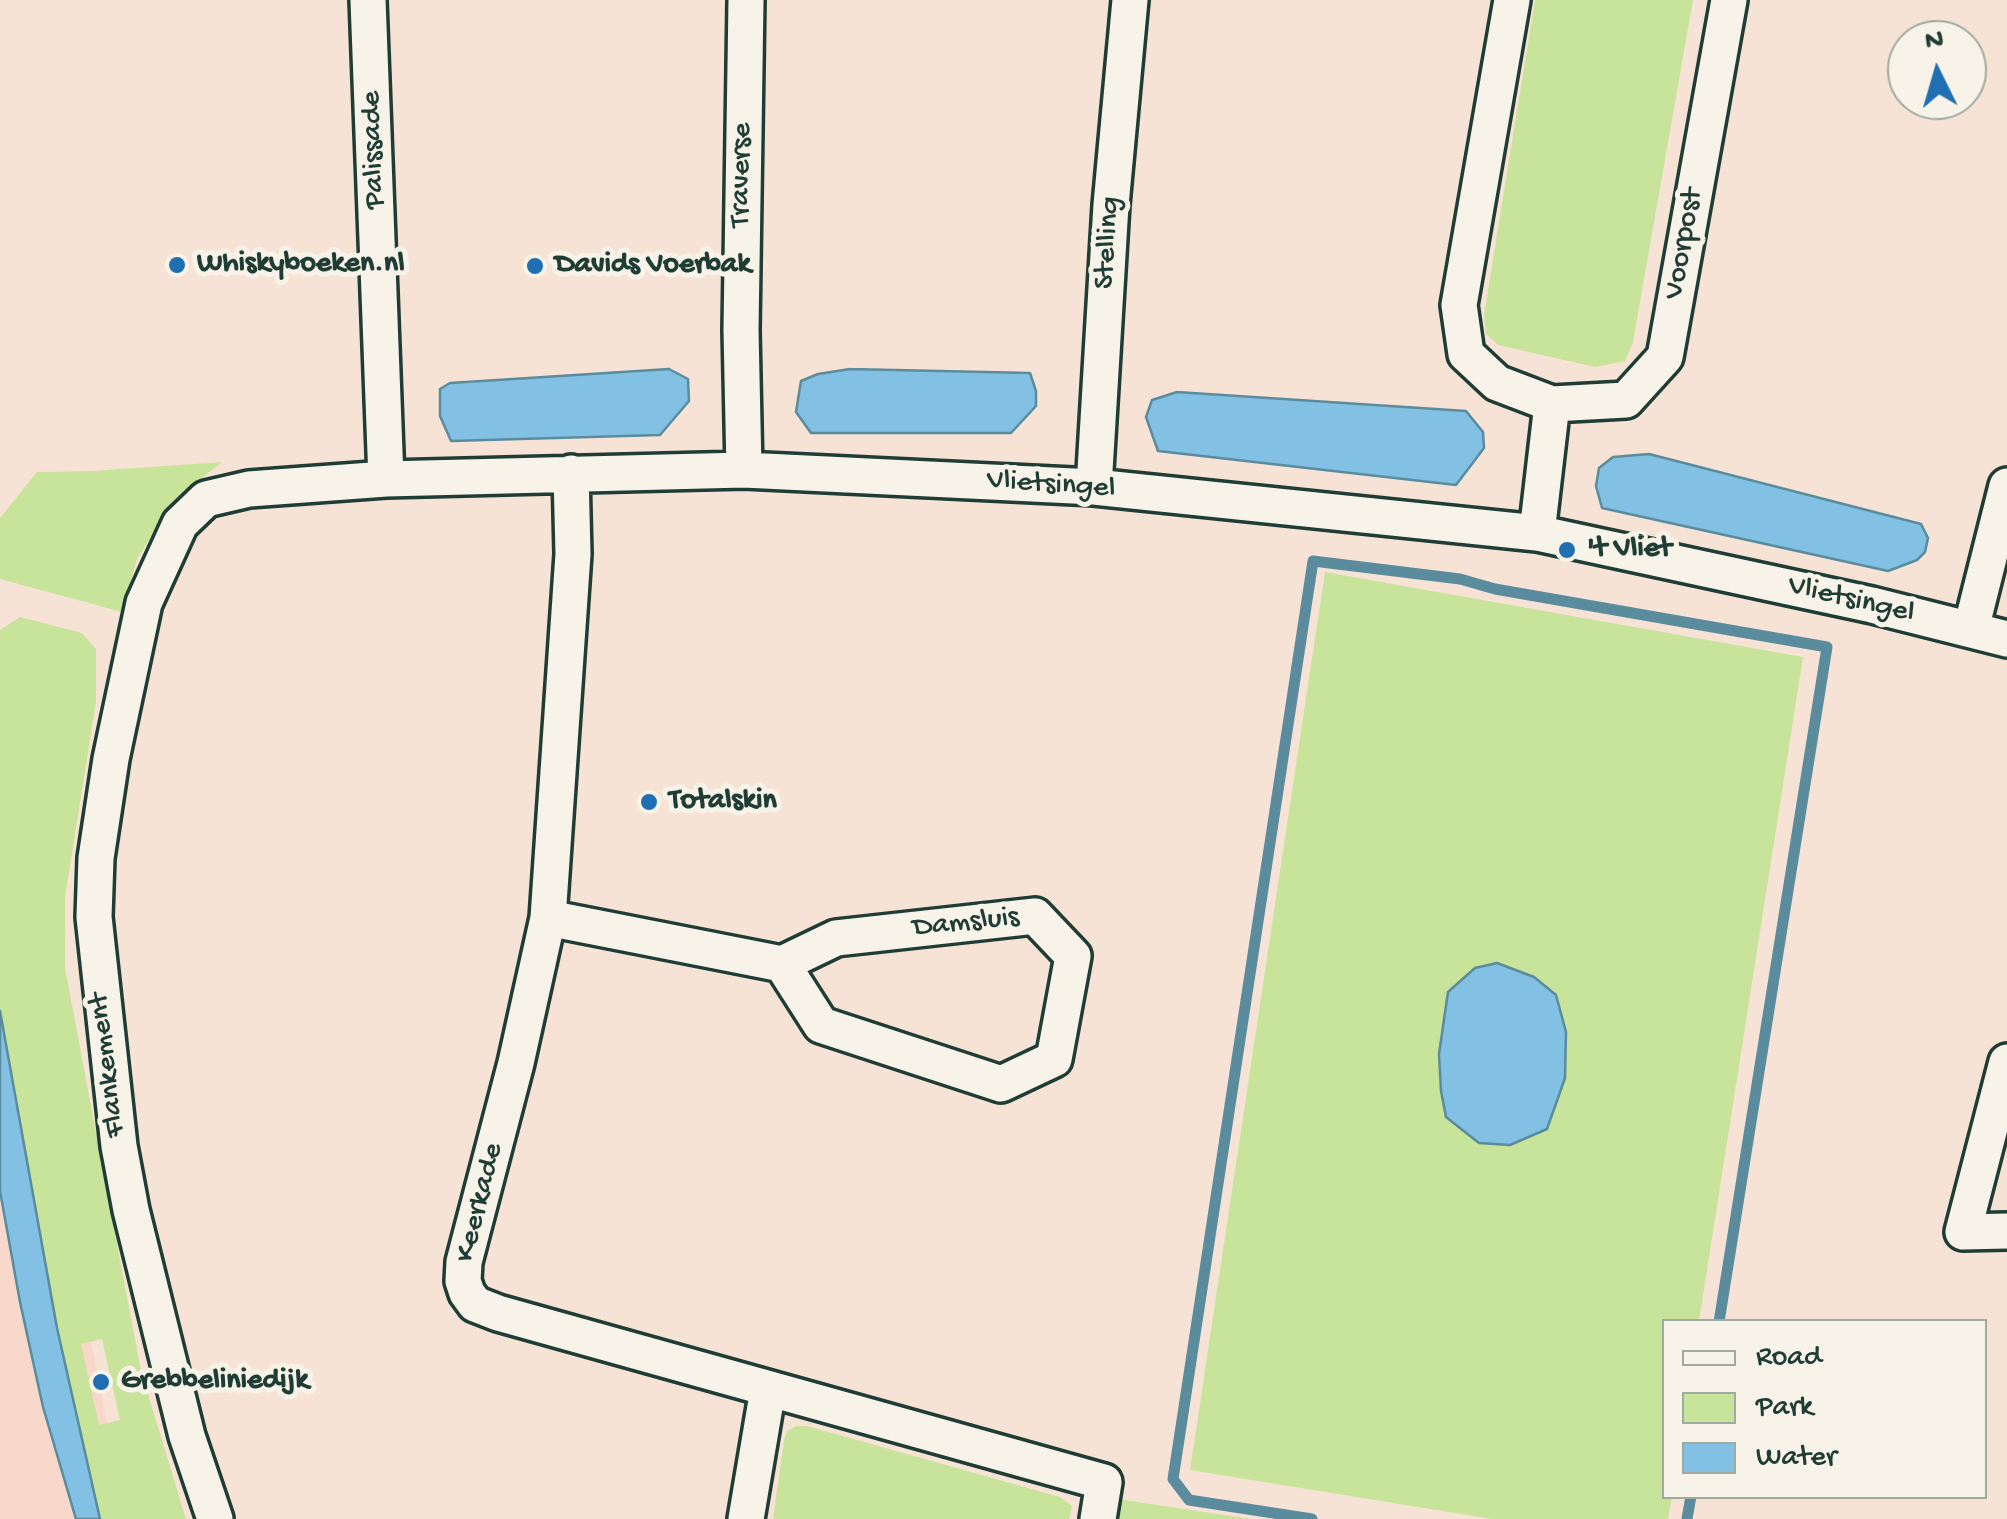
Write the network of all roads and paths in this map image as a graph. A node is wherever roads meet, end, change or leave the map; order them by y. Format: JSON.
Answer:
{"nodes":[{"id":1,"x":368,"y":0,"type":"edge"},
{"id":2,"x":746,"y":0,"type":"edge"},
{"id":3,"x":1130,"y":0,"type":"edge"},
{"id":4,"x":1512,"y":0,"type":"edge"},
{"id":5,"x":1729,"y":0,"type":"edge"},
{"id":6,"x":1552,"y":404,"type":"junction"},
{"id":7,"x":744,"y":470,"type":"junction"},
{"id":8,"x":570,"y":473,"type":"junction"},
{"id":9,"x":386,"y":479,"type":"junction"},
{"id":10,"x":2007,"y":486,"type":"edge"},
{"id":11,"x":1094,"y":487,"type":"junction"},
{"id":12,"x":1537,"y":533,"type":"junction"},
{"id":13,"x":144,"y":603,"type":"joint"},
{"id":14,"x":1972,"y":629,"type":"junction"},
{"id":15,"x":2007,"y":639,"type":"edge"},
{"id":16,"x":548,"y":918,"type":"junction"},
{"id":17,"x":782,"y":964,"type":"junction"},
{"id":18,"x":2007,"y":1062,"type":"edge"},
{"id":19,"x":2007,"y":1231,"type":"edge"},
{"id":20,"x":768,"y":1389,"type":"junction"},
{"id":21,"x":215,"y":1519,"type":"edge"},
{"id":22,"x":746,"y":1519,"type":"edge"},
{"id":23,"x":1098,"y":1519,"type":"edge"}],
"edges":[{"from":1,"to":9,"type":"street","name":"Palissade"},
{"from":2,"to":7,"type":"street","name":"Traverse"},
{"from":3,"to":11,"type":"street","name":"Stelling"},
{"from":4,"to":6,"type":"street","name":"Voorpost"},
{"from":5,"to":6,"type":"street","name":"Voorpost"},
{"from":6,"to":12,"type":"street"},
{"from":7,"to":8,"type":"street","name":"Vlietsingel"},
{"from":7,"to":11,"type":"street","name":"Vlietsingel"},
{"from":8,"to":9,"type":"street","name":"Vlietsingel"},
{"from":8,"to":16,"type":"street","name":"Keerkade"},
{"from":9,"to":13,"type":"street","name":"Vlietsingel"},
{"from":10,"to":14,"type":"street"},
{"from":11,"to":12,"type":"street","name":"Vlietsingel"},
{"from":12,"to":14,"type":"street","name":"Vlietsingel"},
{"from":13,"to":21,"type":"street","name":"Flankement"},
{"from":14,"to":15,"type":"street","name":"Vlietsingel"},
{"from":16,"to":17,"type":"street"},
{"from":16,"to":20,"type":"street","name":"Keerkade"},
{"from":17,"to":17,"type":"street","name":"Damsluis"},
{"from":18,"to":19,"type":"street"},
{"from":20,"to":22,"type":"street"},
{"from":20,"to":23,"type":"street","name":"Keerkade"}]}
